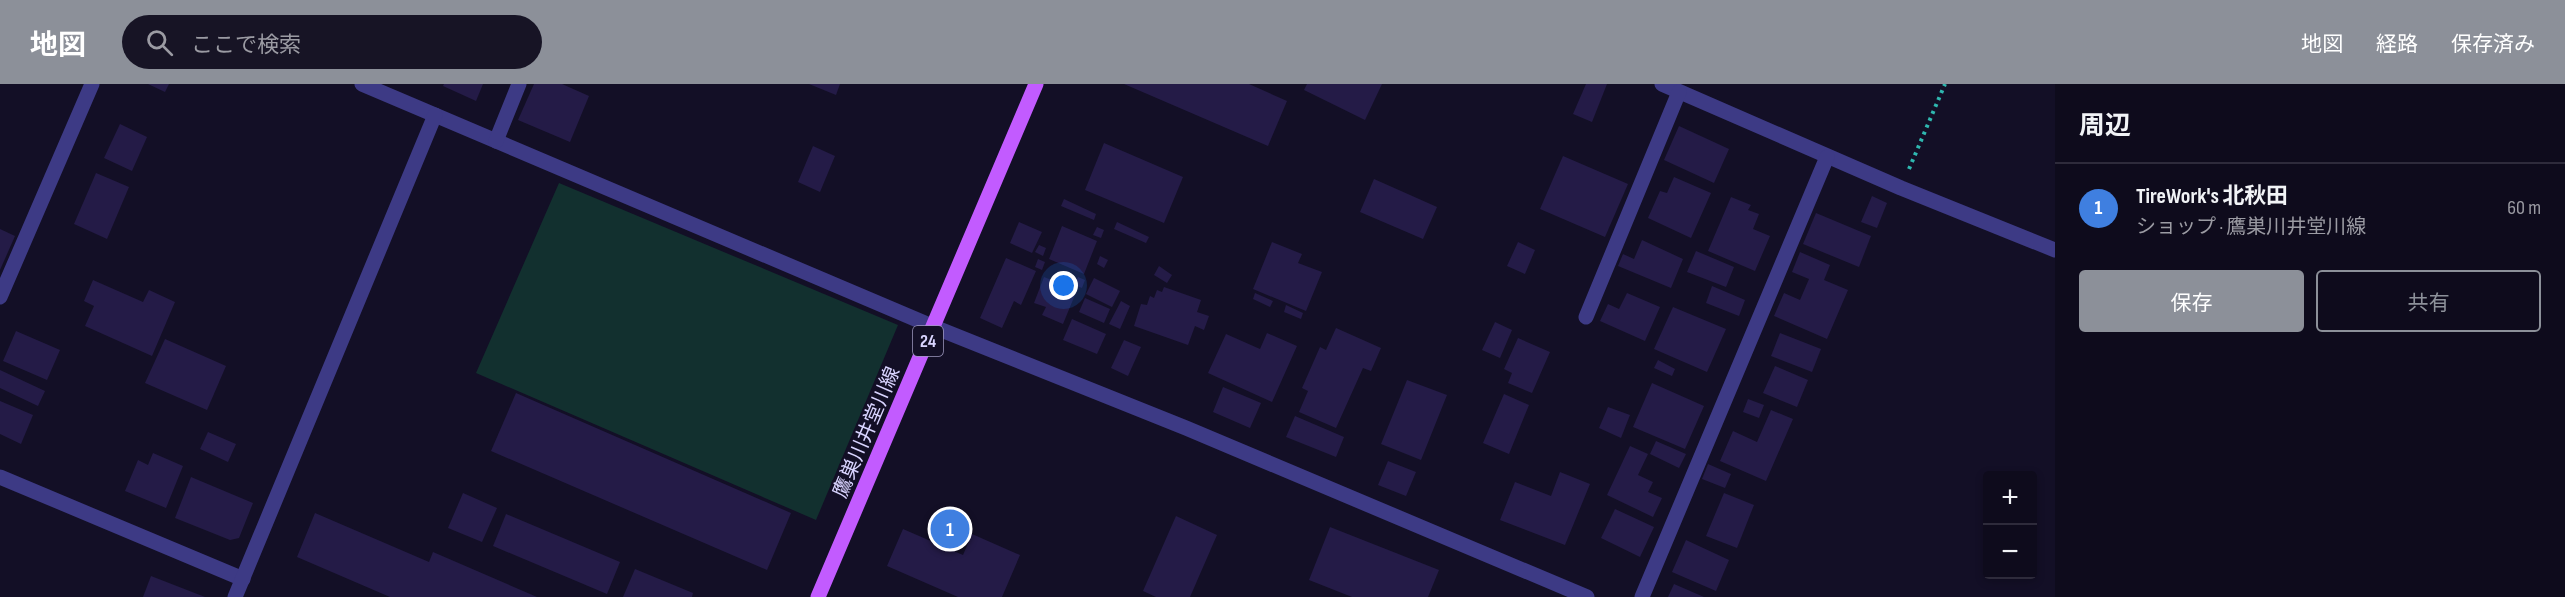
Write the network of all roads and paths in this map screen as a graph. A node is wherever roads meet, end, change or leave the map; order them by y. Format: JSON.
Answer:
{"nodes":[{"id":1,"x":92,"y":84,"type":"edge"},
{"id":2,"x":362,"y":84,"type":"edge"},
{"id":3,"x":519,"y":84,"type":"edge"},
{"id":4,"x":1036,"y":84,"type":"edge"},
{"id":5,"x":1662,"y":84,"type":"edge"},
{"id":6,"x":1945,"y":84,"type":"edge"},
{"id":7,"x":1679,"y":92,"type":"junction"},
{"id":8,"x":435,"y":115,"type":"junction"},
{"id":9,"x":496,"y":141,"type":"junction"},
{"id":10,"x":1827,"y":157,"type":"junction"},
{"id":11,"x":1901,"y":188,"type":"junction"},
{"id":12,"x":2055,"y":250,"type":"edge"},
{"id":13,"x":0,"y":297,"type":"edge"},
{"id":14,"x":1586,"y":316,"type":"dead end"},
{"id":15,"x":934,"y":327,"type":"junction"},
{"id":16,"x":0,"y":477,"type":"edge"},
{"id":17,"x":243,"y":579,"type":"junction"},
{"id":18,"x":235,"y":597,"type":"edge"},
{"id":19,"x":818,"y":597,"type":"edge"},
{"id":20,"x":1587,"y":597,"type":"edge"},
{"id":21,"x":1642,"y":597,"type":"edge"}],
"edges":[{"from":1,"to":13,"type":"street"},
{"from":2,"to":8,"type":"street"},
{"from":3,"to":9,"type":"street"},
{"from":4,"to":15,"type":"main road","name":"鷹巣川井堂川線","number":"24"},
{"from":5,"to":7,"type":"street"},
{"from":6,"to":11,"type":"path"},
{"from":7,"to":10,"type":"street"},
{"from":7,"to":14,"type":"street"},
{"from":8,"to":9,"type":"street"},
{"from":8,"to":17,"type":"street"},
{"from":9,"to":15,"type":"street"},
{"from":10,"to":11,"type":"street"},
{"from":10,"to":21,"type":"street"},
{"from":11,"to":12,"type":"street"},
{"from":15,"to":19,"type":"main road","name":"鷹巣川井堂川線","number":"24"},
{"from":15,"to":20,"type":"street"},
{"from":16,"to":17,"type":"street"},
{"from":17,"to":18,"type":"street"}]}
